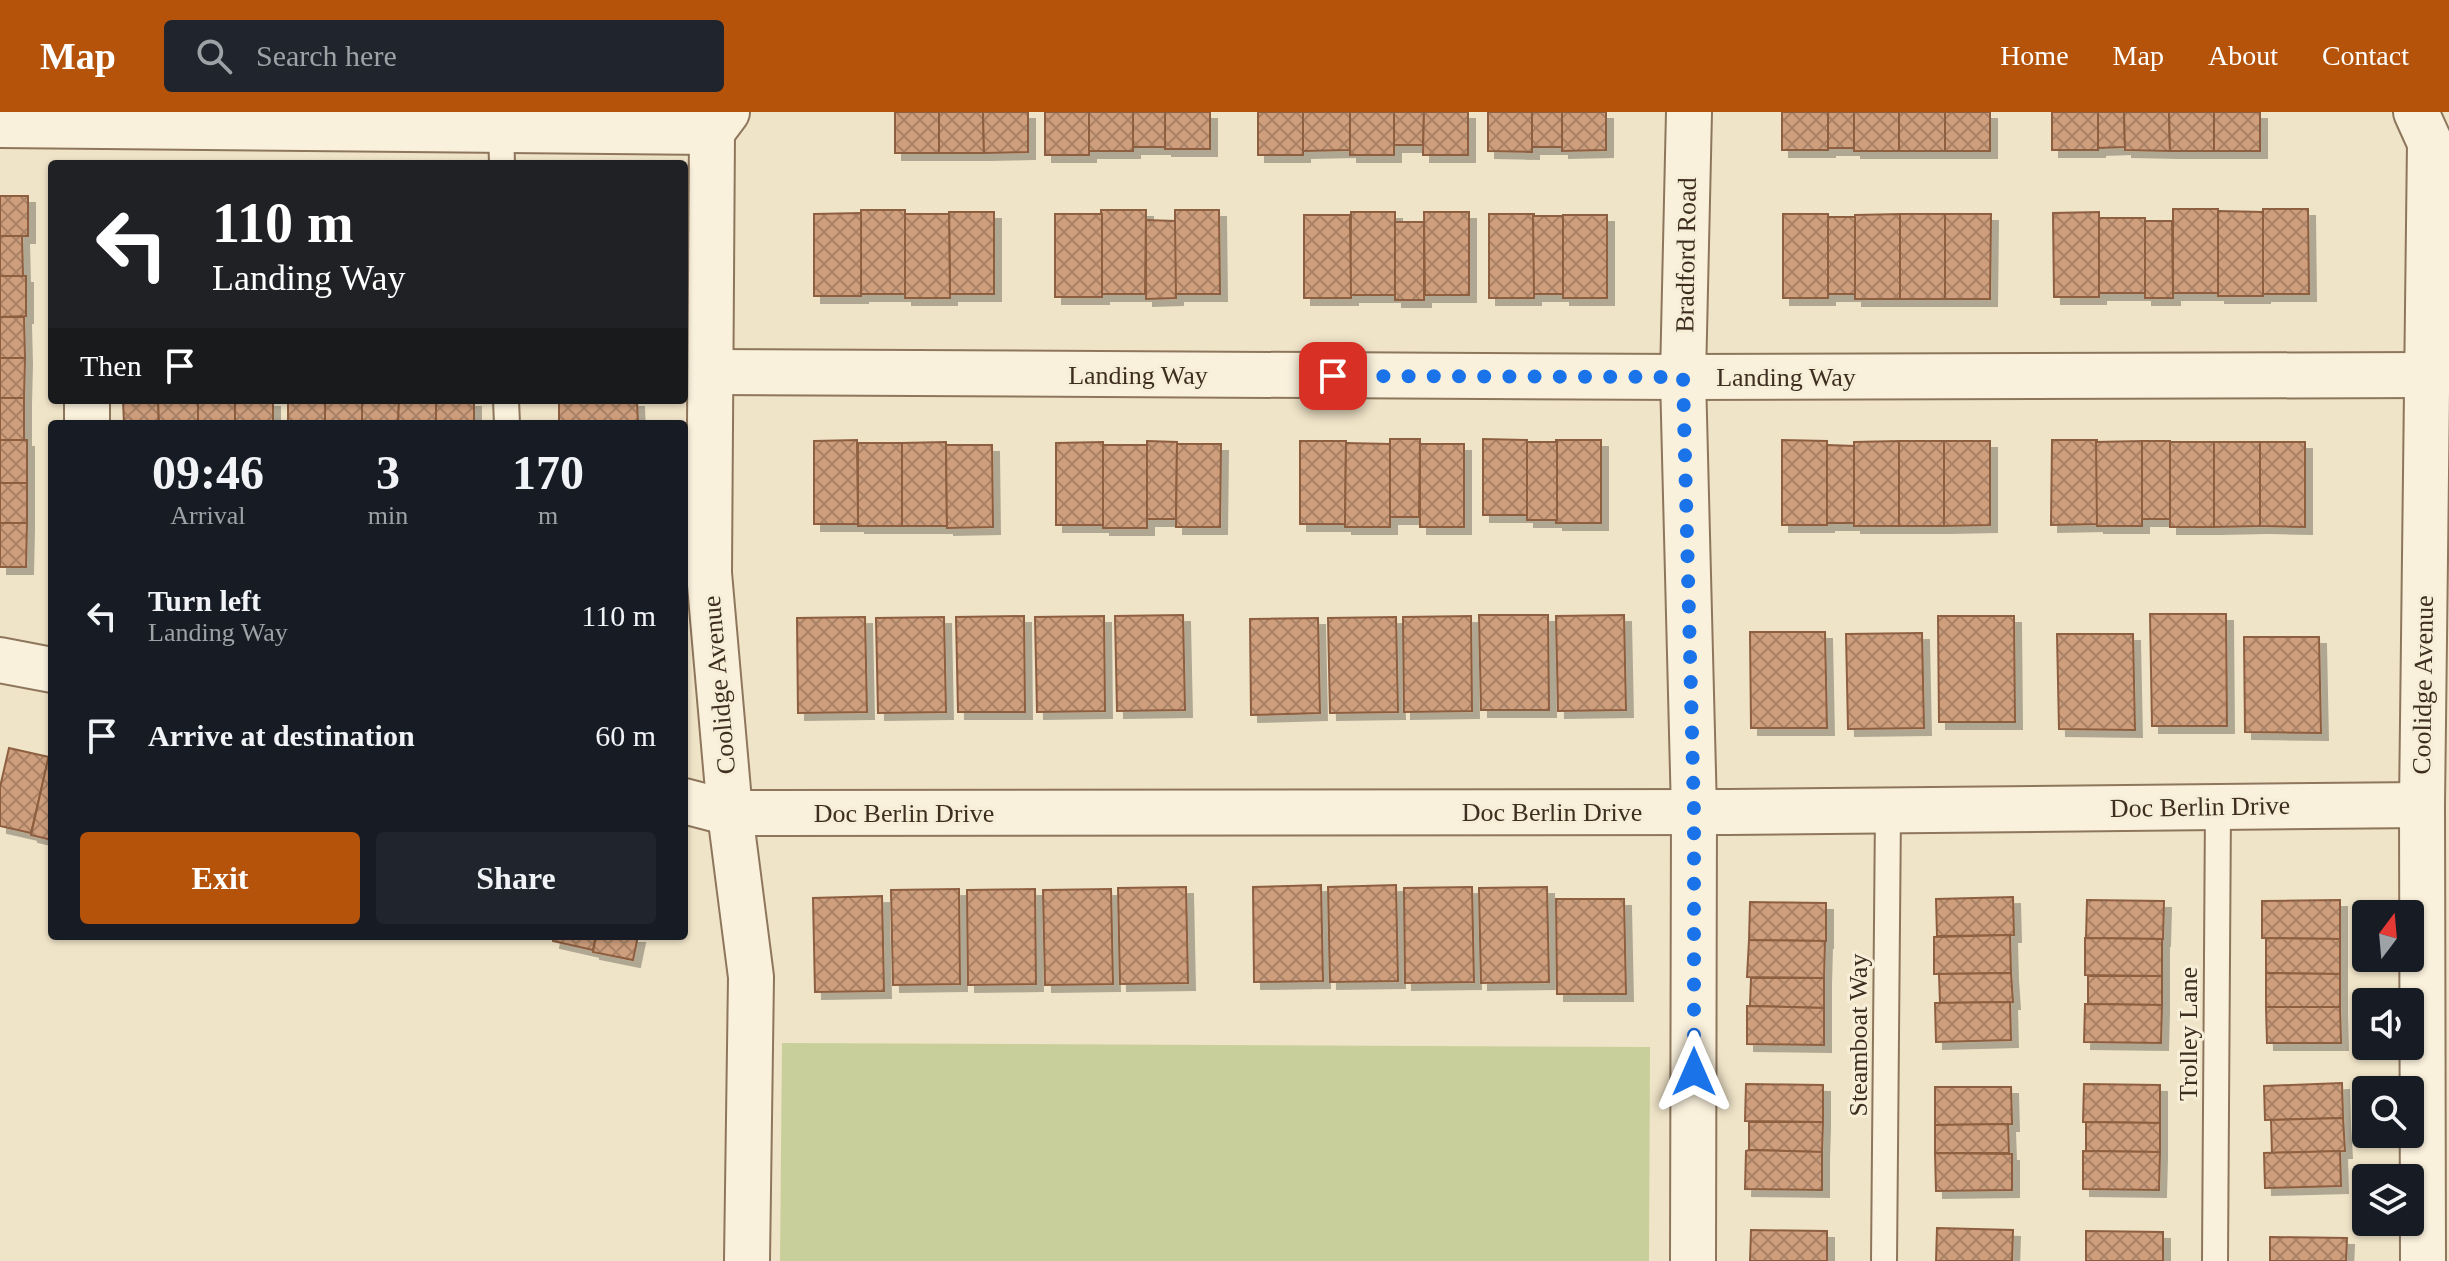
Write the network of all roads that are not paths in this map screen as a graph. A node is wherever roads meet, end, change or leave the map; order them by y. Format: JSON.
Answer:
{"nodes":[{"id":1,"x":1689,"y":112,"type":"edge"},
{"id":2,"x":2416,"y":112,"type":"edge"},
{"id":3,"x":720,"y":122,"type":"edge"},
{"id":4,"x":0,"y":125,"type":"edge"},
{"id":5,"x":88,"y":146,"type":"edge"},
{"id":6,"x":502,"y":147,"type":"edge"},
{"id":7,"x":713,"y":372,"type":"junction"},
{"id":8,"x":2427,"y":375,"type":"junction"},
{"id":9,"x":1683,"y":377,"type":"junction"},
{"id":10,"x":696,"y":572,"type":"edge"},
{"id":11,"x":0,"y":660,"type":"edge"},
{"id":12,"x":48,"y":669,"type":"edge"},
{"id":13,"x":688,"y":802,"type":"edge"},
{"id":14,"x":2422,"y":805,"type":"junction"},
{"id":15,"x":2218,"y":807,"type":"junction"},
{"id":16,"x":1888,"y":810,"type":"junction"},
{"id":17,"x":1694,"y":812,"type":"junction"},
{"id":18,"x":730,"y":813,"type":"junction"},
{"id":19,"x":747,"y":1261,"type":"edge"},
{"id":20,"x":1693,"y":1261,"type":"edge"},
{"id":21,"x":1884,"y":1261,"type":"edge"},
{"id":22,"x":2215,"y":1261,"type":"edge"},
{"id":23,"x":2423,"y":1261,"type":"edge"}],
"edges":[{"from":1,"to":9,"type":"street","name":"Bradford Road"},
{"from":2,"to":8,"type":"street","name":"Coolidge Avenue"},
{"from":3,"to":6,"type":"street"},
{"from":3,"to":7,"type":"street","name":"Coolidge Avenue"},
{"from":4,"to":5,"type":"street"},
{"from":5,"to":6,"type":"street"},
{"from":7,"to":9,"type":"street","name":"Landing Way"},
{"from":7,"to":10,"type":"street","name":"Coolidge Avenue"},
{"from":8,"to":9,"type":"street","name":"Landing Way"},
{"from":8,"to":14,"type":"street","name":"Coolidge Avenue"},
{"from":9,"to":17,"type":"street","name":"Bradford Road"},
{"from":10,"to":18,"type":"street","name":"Coolidge Avenue"},
{"from":11,"to":12,"type":"street"},
{"from":13,"to":18,"type":"street","name":"Doc Berlin Drive"},
{"from":14,"to":15,"type":"street","name":"Doc Berlin Drive"},
{"from":14,"to":23,"type":"street","name":"Coolidge Avenue"},
{"from":15,"to":16,"type":"street","name":"Doc Berlin Drive"},
{"from":15,"to":22,"type":"lane","name":"Trolley Lane"},
{"from":16,"to":17,"type":"street","name":"Doc Berlin Drive"},
{"from":16,"to":21,"type":"lane","name":"Steamboat Way"},
{"from":17,"to":18,"type":"street","name":"Doc Berlin Drive"},
{"from":17,"to":20,"type":"street","name":"Bradford Road"},
{"from":18,"to":19,"type":"street","name":"Coolidge Avenue"}]}
